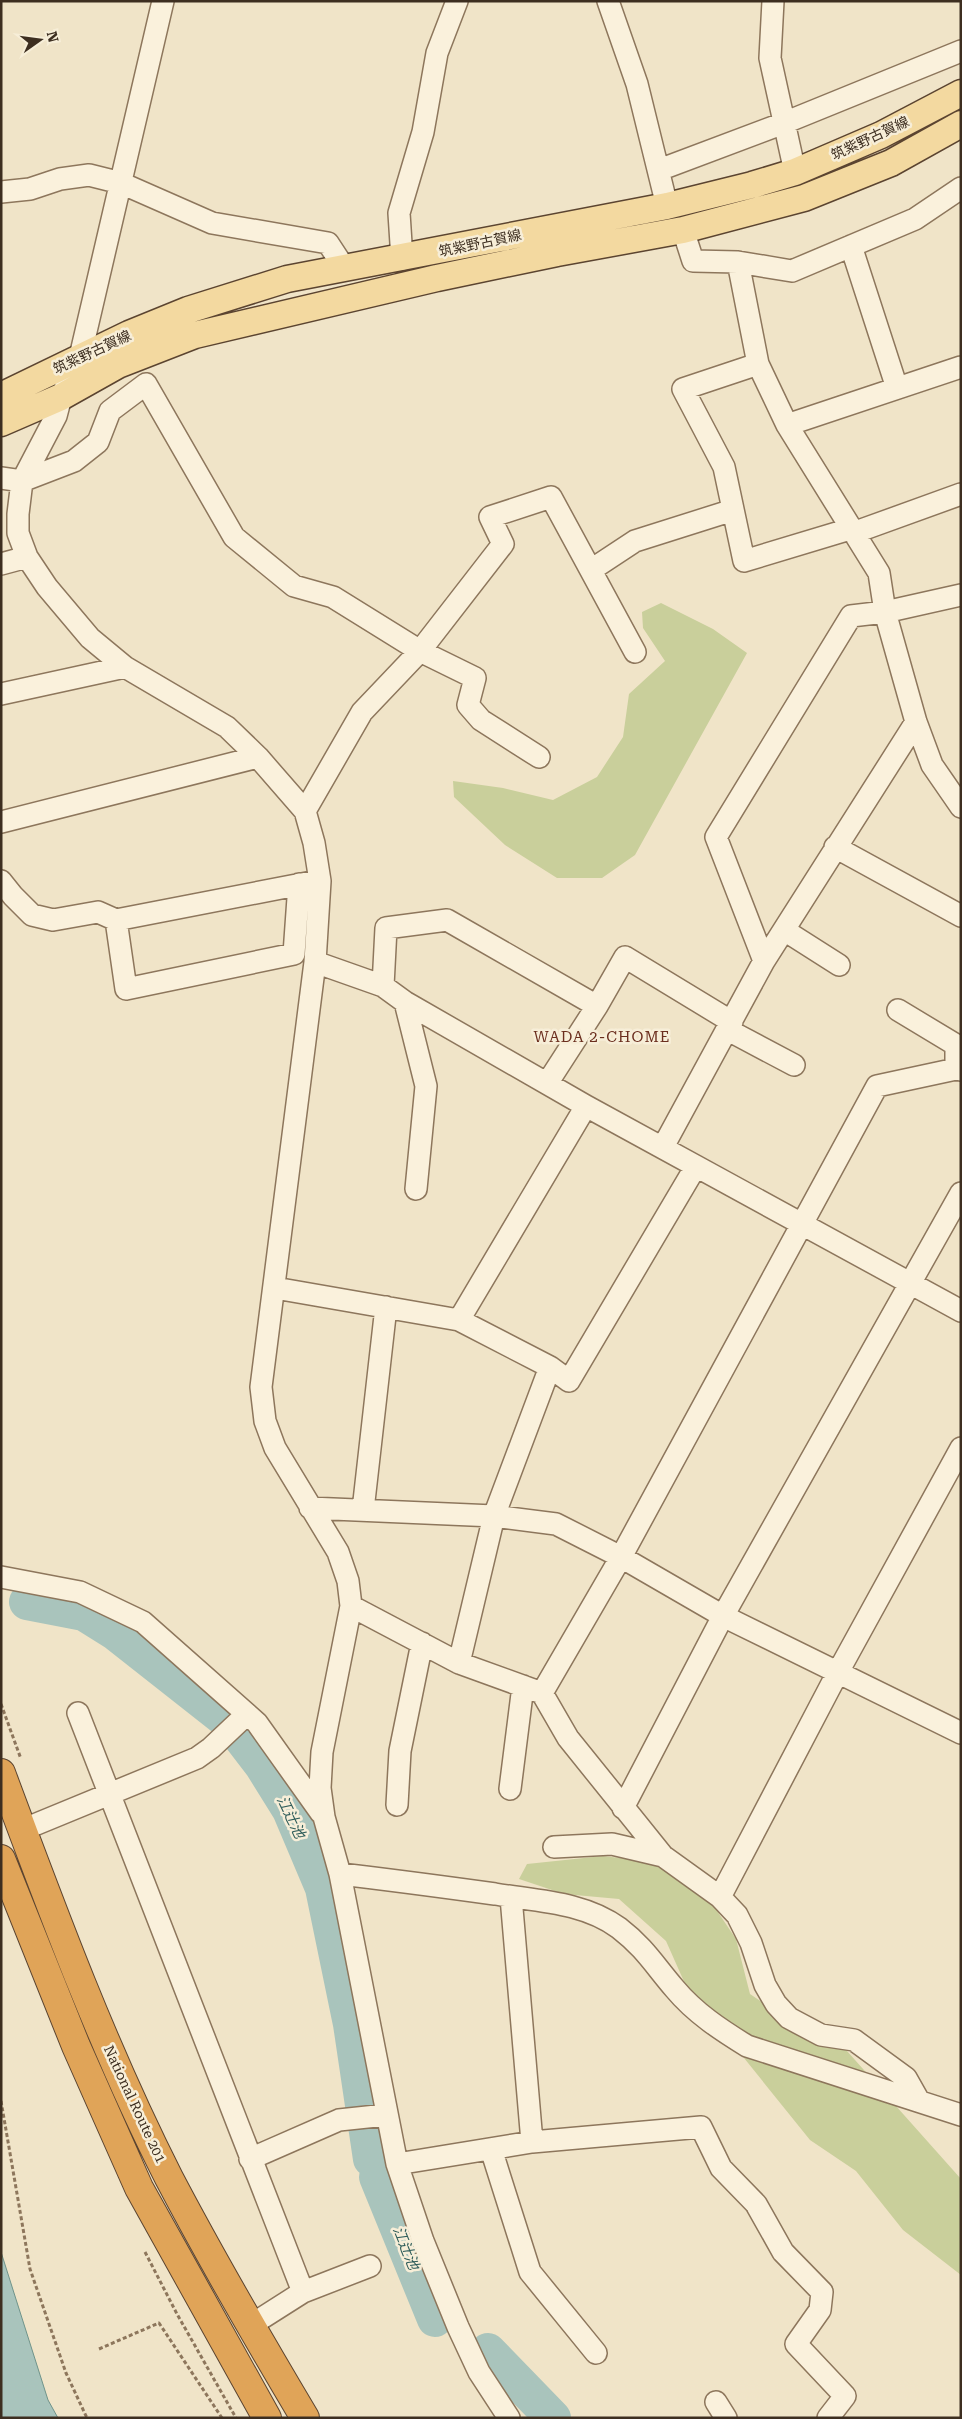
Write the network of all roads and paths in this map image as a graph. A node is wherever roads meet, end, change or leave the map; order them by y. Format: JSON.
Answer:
{"nodes":[{"id":1,"x":163,"y":1,"type":"edge"},
{"id":2,"x":456,"y":1,"type":"edge"},
{"id":3,"x":608,"y":1,"type":"edge"},
{"id":4,"x":773,"y":1,"type":"edge"},
{"id":5,"x":961,"y":51,"type":"edge"},
{"id":6,"x":961,"y":93,"type":"edge"},
{"id":7,"x":784,"y":123,"type":"junction"},
{"id":8,"x":961,"y":124,"type":"edge"},
{"id":9,"x":659,"y":170,"type":"junction"},
{"id":10,"x":795,"y":172,"type":"junction"},
{"id":11,"x":121,"y":183,"type":"junction"},
{"id":12,"x":961,"y":188,"type":"edge"},
{"id":13,"x":1,"y":192,"type":"edge"},
{"id":14,"x":667,"y":206,"type":"junction"},
{"id":15,"x":684,"y":230,"type":"junction"},
{"id":16,"x":851,"y":246,"type":"junction"},
{"id":17,"x":402,"y":259,"type":"junction"},
{"id":18,"x":738,"y":262,"type":"junction"},
{"id":19,"x":345,"y":269,"type":"junction"},
{"id":20,"x":80,"y":357,"type":"junction"},
{"id":21,"x":758,"y":364,"type":"junction"},
{"id":22,"x":961,"y":367,"type":"edge"},
{"id":23,"x":897,"y":388,"type":"junction"},
{"id":24,"x":1,"y":396,"type":"edge"},
{"id":25,"x":61,"y":397,"type":"junction"},
{"id":26,"x":1,"y":424,"type":"edge"},
{"id":27,"x":786,"y":425,"type":"junction"},
{"id":28,"x":1,"y":478,"type":"edge"},
{"id":29,"x":22,"y":481,"type":"junction"},
{"id":30,"x":961,"y":494,"type":"edge"},
{"id":31,"x":733,"y":510,"type":"junction"},
{"id":32,"x":851,"y":531,"type":"junction"},
{"id":33,"x":27,"y":557,"type":"junction"},
{"id":34,"x":1,"y":564,"type":"edge"},
{"id":35,"x":591,"y":570,"type":"junction"},
{"id":36,"x":961,"y":595,"type":"edge"},
{"id":37,"x":885,"y":612,"type":"junction"},
{"id":38,"x":420,"y":652,"type":"junction"},
{"id":39,"x":635,"y":652,"type":"dead end"},
{"id":40,"x":125,"y":667,"type":"junction"},
{"id":41,"x":1,"y":694,"type":"edge"},
{"id":42,"x":916,"y":722,"type":"junction"},
{"id":43,"x":258,"y":757,"type":"junction"},
{"id":44,"x":539,"y":757,"type":"dead end"},
{"id":45,"x":961,"y":807,"type":"edge"},
{"id":46,"x":305,"y":811,"type":"junction"},
{"id":47,"x":1,"y":822,"type":"edge"},
{"id":48,"x":835,"y":848,"type":"junction"},
{"id":49,"x":1,"y":881,"type":"edge"},
{"id":50,"x":309,"y":882,"type":"junction"},
{"id":51,"x":961,"y":916,"type":"edge"},
{"id":52,"x":116,"y":920,"type":"junction"},
{"id":53,"x":784,"y":930,"type":"junction"},
{"id":54,"x":764,"y":961,"type":"junction"},
{"id":55,"x":315,"y":962,"type":"junction"},
{"id":56,"x":839,"y":965,"type":"dead end"},
{"id":57,"x":382,"y":986,"type":"junction"},
{"id":58,"x":405,"y":1002,"type":"junction"},
{"id":59,"x":598,"y":1006,"type":"junction"},
{"id":60,"x":898,"y":1010,"type":"dead end"},
{"id":61,"x":730,"y":1026,"type":"junction"},
{"id":62,"x":794,"y":1064,"type":"dead end"},
{"id":63,"x":959,"y":1069,"type":"edge"},
{"id":64,"x":548,"y":1082,"type":"junction"},
{"id":65,"x":586,"y":1106,"type":"junction"},
{"id":66,"x":663,"y":1147,"type":"junction"},
{"id":67,"x":696,"y":1166,"type":"junction"},
{"id":68,"x":416,"y":1189,"type":"dead end"},
{"id":69,"x":961,"y":1193,"type":"edge"},
{"id":70,"x":801,"y":1224,"type":"junction"},
{"id":71,"x":909,"y":1283,"type":"junction"},
{"id":72,"x":274,"y":1288,"type":"junction"},
{"id":73,"x":386,"y":1307,"type":"junction"},
{"id":74,"x":961,"y":1311,"type":"edge"},
{"id":75,"x":459,"y":1320,"type":"junction"},
{"id":76,"x":550,"y":1367,"type":"junction"},
{"id":77,"x":961,"y":1448,"type":"edge"},
{"id":78,"x":310,"y":1508,"type":"junction"},
{"id":79,"x":363,"y":1510,"type":"junction"},
{"id":80,"x":494,"y":1516,"type":"junction"},
{"id":81,"x":620,"y":1557,"type":"junction"},
{"id":82,"x":1,"y":1577,"type":"edge"},
{"id":83,"x":351,"y":1606,"type":"junction"},
{"id":84,"x":723,"y":1616,"type":"junction"},
{"id":85,"x":422,"y":1643,"type":"junction"},
{"id":86,"x":459,"y":1663,"type":"junction"},
{"id":87,"x":838,"y":1672,"type":"junction"},
{"id":88,"x":532,"y":1690,"type":"junction"},
{"id":89,"x":1,"y":1704,"type":"edge"},
{"id":90,"x":78,"y":1714,"type":"dead end"},
{"id":91,"x":247,"y":1714,"type":"junction"},
{"id":92,"x":958,"y":1726,"type":"edge"},
{"id":93,"x":13,"y":1771,"type":"edge"},
{"id":94,"x":510,"y":1789,"type":"dead end"},
{"id":95,"x":110,"y":1795,"type":"junction"},
{"id":96,"x":397,"y":1805,"type":"dead end"},
{"id":97,"x":623,"y":1808,"type":"junction"},
{"id":98,"x":324,"y":1817,"type":"junction"},
{"id":99,"x":22,"y":1830,"type":"junction"},
{"id":100,"x":554,"y":1847,"type":"dead end"},
{"id":101,"x":663,"y":1856,"type":"junction"},
{"id":102,"x":1,"y":1859,"type":"edge"},
{"id":103,"x":340,"y":1874,"type":"junction"},
{"id":104,"x":511,"y":1897,"type":"junction"},
{"id":105,"x":720,"y":1897,"type":"junction"},
{"id":106,"x":1,"y":2101,"type":"edge"},
{"id":107,"x":919,"y":2101,"type":"junction"},
{"id":108,"x":386,"y":2115,"type":"junction"},
{"id":109,"x":961,"y":2115,"type":"edge"},
{"id":110,"x":532,"y":2142,"type":"junction"},
{"id":111,"x":491,"y":2149,"type":"junction"},
{"id":112,"x":250,"y":2159,"type":"junction"},
{"id":113,"x":397,"y":2164,"type":"junction"},
{"id":114,"x":370,"y":2266,"type":"dead end"},
{"id":115,"x":303,"y":2292,"type":"junction"},
{"id":116,"x":251,"y":2326,"type":"junction"},
{"id":117,"x":99,"y":2349,"type":"dead end"},
{"id":118,"x":596,"y":2353,"type":"dead end"},
{"id":119,"x":87,"y":2418,"type":"edge"},
{"id":120,"x":222,"y":2418,"type":"edge"},
{"id":121,"x":267,"y":2418,"type":"edge"},
{"id":122,"x":305,"y":2418,"type":"edge"},
{"id":123,"x":509,"y":2418,"type":"edge"},
{"id":124,"x":828,"y":2418,"type":"edge"}],
"edges":[{"from":1,"to":11,"type":"street"},
{"from":2,"to":17,"type":"street"},
{"from":3,"to":9,"type":"street"},
{"from":4,"to":7,"type":"street"},
{"from":5,"to":7,"type":"street"},
{"from":6,"to":10,"type":"main road","name":"筑紫野古賀線"},
{"from":7,"to":9,"type":"street"},
{"from":7,"to":10,"type":"street"},
{"from":8,"to":15,"type":"main road","name":"筑紫野古賀線"},
{"from":9,"to":14,"type":"street"},
{"from":10,"to":14,"type":"main road","name":"筑紫野古賀線"},
{"from":11,"to":13,"type":"street"},
{"from":11,"to":19,"type":"street"},
{"from":11,"to":20,"type":"street"},
{"from":12,"to":16,"type":"street"},
{"from":14,"to":17,"type":"main road","name":"筑紫野古賀線"},
{"from":15,"to":18,"type":"street"},
{"from":15,"to":25,"type":"main road","name":"筑紫野古賀線"},
{"from":16,"to":18,"type":"street"},
{"from":16,"to":23,"type":"street"},
{"from":17,"to":19,"type":"main road","name":"筑紫野古賀線"},
{"from":18,"to":21,"type":"street"},
{"from":19,"to":20,"type":"main road","name":"筑紫野古賀線"},
{"from":20,"to":24,"type":"main road","name":"筑紫野古賀線"},
{"from":20,"to":25,"type":"street"},
{"from":21,"to":27,"type":"street"},
{"from":21,"to":31,"type":"street"},
{"from":22,"to":23,"type":"street"},
{"from":23,"to":27,"type":"street"},
{"from":25,"to":26,"type":"main road","name":"筑紫野古賀線"},
{"from":25,"to":29,"type":"street"},
{"from":27,"to":32,"type":"street"},
{"from":28,"to":29,"type":"street"},
{"from":29,"to":33,"type":"street"},
{"from":29,"to":38,"type":"street"},
{"from":30,"to":32,"type":"street"},
{"from":31,"to":32,"type":"street"},
{"from":31,"to":35,"type":"street"},
{"from":32,"to":37,"type":"street"},
{"from":33,"to":34,"type":"street"},
{"from":33,"to":40,"type":"street"},
{"from":35,"to":38,"type":"street"},
{"from":35,"to":39,"type":"street"},
{"from":36,"to":37,"type":"street"},
{"from":37,"to":42,"type":"street"},
{"from":37,"to":54,"type":"street"},
{"from":38,"to":44,"type":"street"},
{"from":38,"to":46,"type":"street"},
{"from":40,"to":41,"type":"street"},
{"from":40,"to":43,"type":"street"},
{"from":42,"to":45,"type":"street"},
{"from":42,"to":48,"type":"street"},
{"from":43,"to":46,"type":"street"},
{"from":43,"to":47,"type":"street"},
{"from":46,"to":50,"type":"street"},
{"from":48,"to":51,"type":"street"},
{"from":48,"to":53,"type":"street"},
{"from":49,"to":52,"type":"street"},
{"from":50,"to":52,"type":"street"},
{"from":50,"to":52,"type":"street"},
{"from":50,"to":55,"type":"street"},
{"from":53,"to":54,"type":"street"},
{"from":53,"to":56,"type":"street"},
{"from":54,"to":61,"type":"street"},
{"from":55,"to":57,"type":"street"},
{"from":55,"to":72,"type":"street"},
{"from":57,"to":58,"type":"street"},
{"from":57,"to":59,"type":"street"},
{"from":58,"to":64,"type":"street"},
{"from":58,"to":68,"type":"street"},
{"from":59,"to":61,"type":"street"},
{"from":59,"to":64,"type":"street"},
{"from":60,"to":63,"type":"street"},
{"from":61,"to":62,"type":"street"},
{"from":61,"to":66,"type":"street"},
{"from":63,"to":70,"type":"street"},
{"from":64,"to":65,"type":"street"},
{"from":65,"to":66,"type":"street"},
{"from":65,"to":75,"type":"street"},
{"from":66,"to":67,"type":"street"},
{"from":67,"to":70,"type":"street"},
{"from":67,"to":76,"type":"street"},
{"from":69,"to":71,"type":"street"},
{"from":70,"to":71,"type":"street"},
{"from":70,"to":81,"type":"street"},
{"from":71,"to":74,"type":"street"},
{"from":71,"to":84,"type":"street"},
{"from":72,"to":73,"type":"street"},
{"from":72,"to":78,"type":"street"},
{"from":73,"to":75,"type":"street"},
{"from":73,"to":79,"type":"street"},
{"from":75,"to":76,"type":"street"},
{"from":76,"to":80,"type":"street"},
{"from":77,"to":87,"type":"street"},
{"from":78,"to":79,"type":"street"},
{"from":78,"to":83,"type":"street"},
{"from":79,"to":80,"type":"street"},
{"from":80,"to":81,"type":"street"},
{"from":80,"to":86,"type":"street"},
{"from":81,"to":84,"type":"street"},
{"from":81,"to":88,"type":"street"},
{"from":82,"to":91,"type":"street"},
{"from":83,"to":85,"type":"street"},
{"from":83,"to":98,"type":"street"},
{"from":84,"to":87,"type":"street"},
{"from":84,"to":97,"type":"street"},
{"from":85,"to":86,"type":"street"},
{"from":85,"to":96,"type":"street"},
{"from":86,"to":88,"type":"street"},
{"from":87,"to":92,"type":"street"},
{"from":87,"to":105,"type":"street"},
{"from":88,"to":94,"type":"street"},
{"from":88,"to":97,"type":"street"},
{"from":89,"to":93,"type":"path"},
{"from":90,"to":95,"type":"street"},
{"from":91,"to":95,"type":"street"},
{"from":91,"to":98,"type":"street"},
{"from":93,"to":99,"type":"highway","name":"National Route 201"},
{"from":95,"to":99,"type":"street"},
{"from":95,"to":112,"type":"street"},
{"from":97,"to":101,"type":"street"},
{"from":98,"to":103,"type":"street"},
{"from":99,"to":116,"type":"highway","name":"National Route 201"},
{"from":100,"to":101,"type":"street"},
{"from":101,"to":105,"type":"street"},
{"from":102,"to":121,"type":"highway"},
{"from":103,"to":104,"type":"street"},
{"from":103,"to":108,"type":"street"},
{"from":104,"to":107,"type":"street"},
{"from":104,"to":110,"type":"street"},
{"from":105,"to":107,"type":"street"},
{"from":106,"to":119,"type":"path"},
{"from":107,"to":109,"type":"street"},
{"from":108,"to":112,"type":"street"},
{"from":108,"to":113,"type":"street"},
{"from":110,"to":111,"type":"street"},
{"from":110,"to":124,"type":"street"},
{"from":111,"to":113,"type":"street"},
{"from":111,"to":118,"type":"street"},
{"from":112,"to":115,"type":"street"},
{"from":113,"to":123,"type":"street"},
{"from":114,"to":115,"type":"street"},
{"from":115,"to":116,"type":"street"},
{"from":116,"to":122,"type":"highway","name":"National Route 201"},
{"from":117,"to":120,"type":"path"}]}
